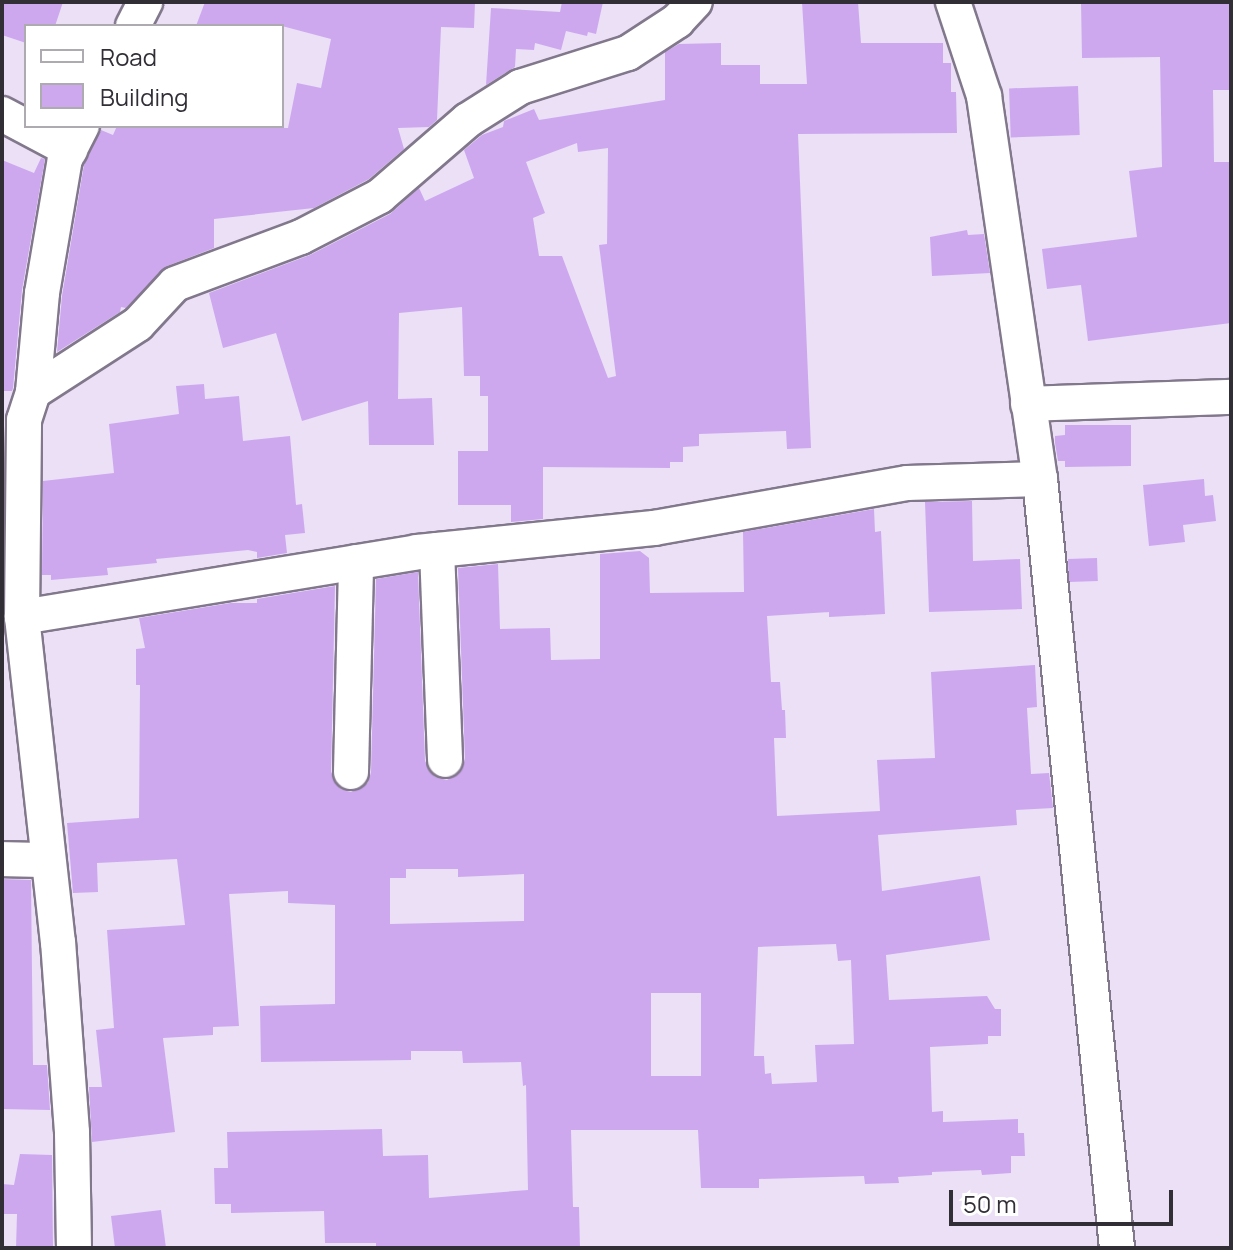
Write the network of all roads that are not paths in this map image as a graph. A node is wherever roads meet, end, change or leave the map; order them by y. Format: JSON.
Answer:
{"nodes":[{"id":1,"x":145,"y":2,"type":"edge"},
{"id":2,"x":695,"y":2,"type":"edge"},
{"id":3,"x":953,"y":2,"type":"edge"},
{"id":4,"x":134,"y":24,"type":"edge"},
{"id":5,"x":2,"y":114,"type":"edge"},
{"id":6,"x":24,"y":121,"type":"edge"},
{"id":7,"x":45,"y":128,"type":"edge"},
{"id":8,"x":76,"y":138,"type":"edge"},
{"id":9,"x":33,"y":392,"type":"junction"},
{"id":10,"x":1231,"y":397,"type":"edge"},
{"id":11,"x":1028,"y":404,"type":"junction"},
{"id":12,"x":1040,"y":479,"type":"junction"},
{"id":13,"x":437,"y":550,"type":"junction"},
{"id":14,"x":356,"y":562,"type":"junction"},
{"id":15,"x":22,"y":617,"type":"junction"},
{"id":16,"x":445,"y":760,"type":"dead end"},
{"id":17,"x":351,"y":772,"type":"dead end"},
{"id":18,"x":2,"y":859,"type":"edge"},
{"id":19,"x":47,"y":860,"type":"junction"},
{"id":20,"x":74,"y":1248,"type":"edge"},
{"id":21,"x":1117,"y":1248,"type":"edge"}],
"edges":[{"from":1,"to":4,"type":"street"},
{"from":2,"to":9,"type":"street"},
{"from":3,"to":11,"type":"street"},
{"from":5,"to":6,"type":"street"},
{"from":7,"to":8,"type":"street"},
{"from":8,"to":9,"type":"street"},
{"from":9,"to":15,"type":"street"},
{"from":10,"to":11,"type":"street"},
{"from":11,"to":12,"type":"street"},
{"from":12,"to":13,"type":"street"},
{"from":12,"to":21,"type":"street"},
{"from":13,"to":14,"type":"street"},
{"from":13,"to":16,"type":"street"},
{"from":14,"to":15,"type":"street"},
{"from":14,"to":17,"type":"street"},
{"from":15,"to":19,"type":"street"},
{"from":18,"to":19,"type":"street"},
{"from":19,"to":20,"type":"street"}]}
